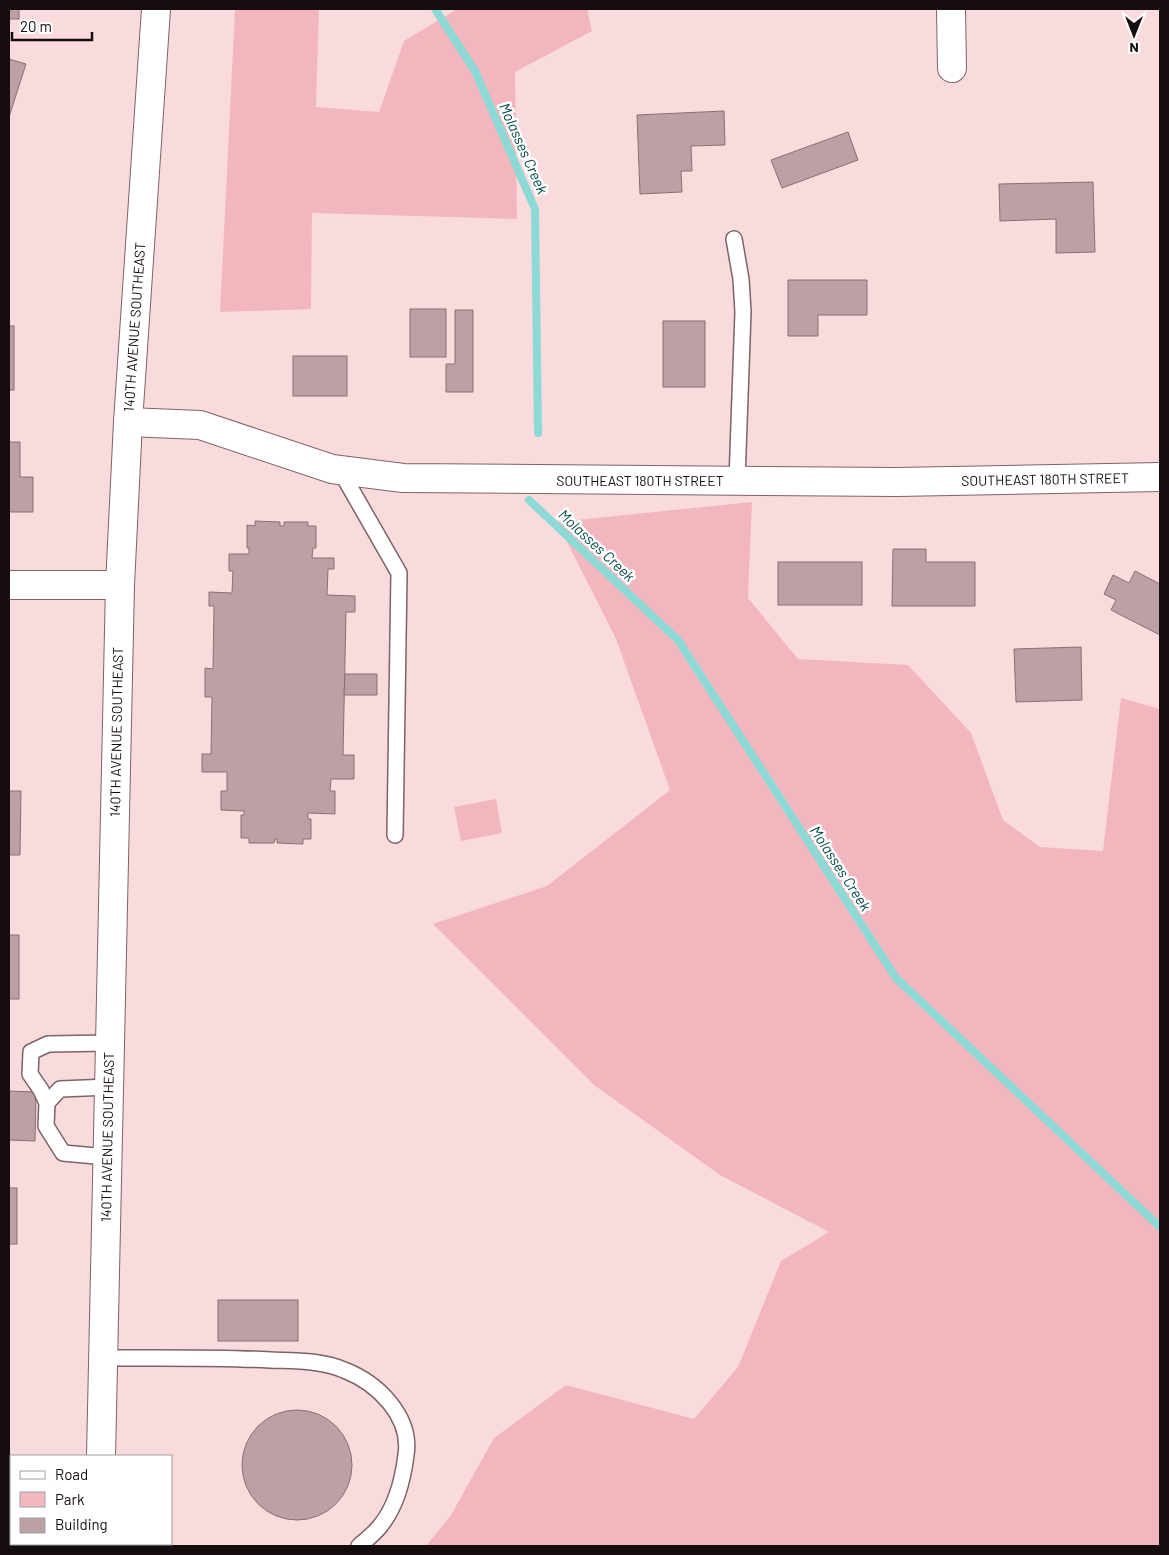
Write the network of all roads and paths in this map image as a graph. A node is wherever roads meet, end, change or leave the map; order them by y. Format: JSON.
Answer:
{"nodes":[{"id":1,"x":156,"y":9,"type":"edge"},
{"id":2,"x":951,"y":9,"type":"edge"},
{"id":3,"x":952,"y":68,"type":"dead end"},
{"id":4,"x":734,"y":239,"type":"dead end"},
{"id":5,"x":128,"y":422,"type":"junction"},
{"id":6,"x":340,"y":470,"type":"junction"},
{"id":7,"x":1160,"y":477,"type":"edge"},
{"id":8,"x":737,"y":480,"type":"junction"},
{"id":9,"x":9,"y":585,"type":"edge"},
{"id":10,"x":120,"y":585,"type":"junction"},
{"id":11,"x":396,"y":835,"type":"dead end"},
{"id":12,"x":110,"y":1043,"type":"junction"},
{"id":13,"x":109,"y":1087,"type":"junction"},
{"id":14,"x":47,"y":1103,"type":"junction"},
{"id":15,"x":107,"y":1156,"type":"junction"},
{"id":16,"x":103,"y":1358,"type":"junction"},
{"id":17,"x":101,"y":1455,"type":"edge"},
{"id":18,"x":359,"y":1546,"type":"edge"}],
"edges":[{"from":1,"to":5,"type":"main road","name":"140TH AVENUE SOUTHEAST"},
{"from":2,"to":3,"type":"main road"},
{"from":4,"to":8,"type":"lane"},
{"from":5,"to":6,"type":"main road","name":"SOUTHEAST 180TH STREET"},
{"from":5,"to":10,"type":"main road","name":"140TH AVENUE SOUTHEAST"},
{"from":6,"to":8,"type":"main road","name":"SOUTHEAST 180TH STREET"},
{"from":6,"to":11,"type":"lane"},
{"from":7,"to":8,"type":"main road","name":"SOUTHEAST 180TH STREET"},
{"from":9,"to":10,"type":"main road"},
{"from":10,"to":12,"type":"main road","name":"140TH AVENUE SOUTHEAST"},
{"from":12,"to":13,"type":"main road","name":"140TH AVENUE SOUTHEAST"},
{"from":12,"to":14,"type":"lane"},
{"from":13,"to":14,"type":"lane"},
{"from":13,"to":15,"type":"main road","name":"140TH AVENUE SOUTHEAST"},
{"from":14,"to":15,"type":"lane"},
{"from":15,"to":16,"type":"main road","name":"140TH AVENUE SOUTHEAST"},
{"from":16,"to":17,"type":"main road","name":"140TH AVENUE SOUTHEAST"},
{"from":16,"to":18,"type":"lane"}]}
